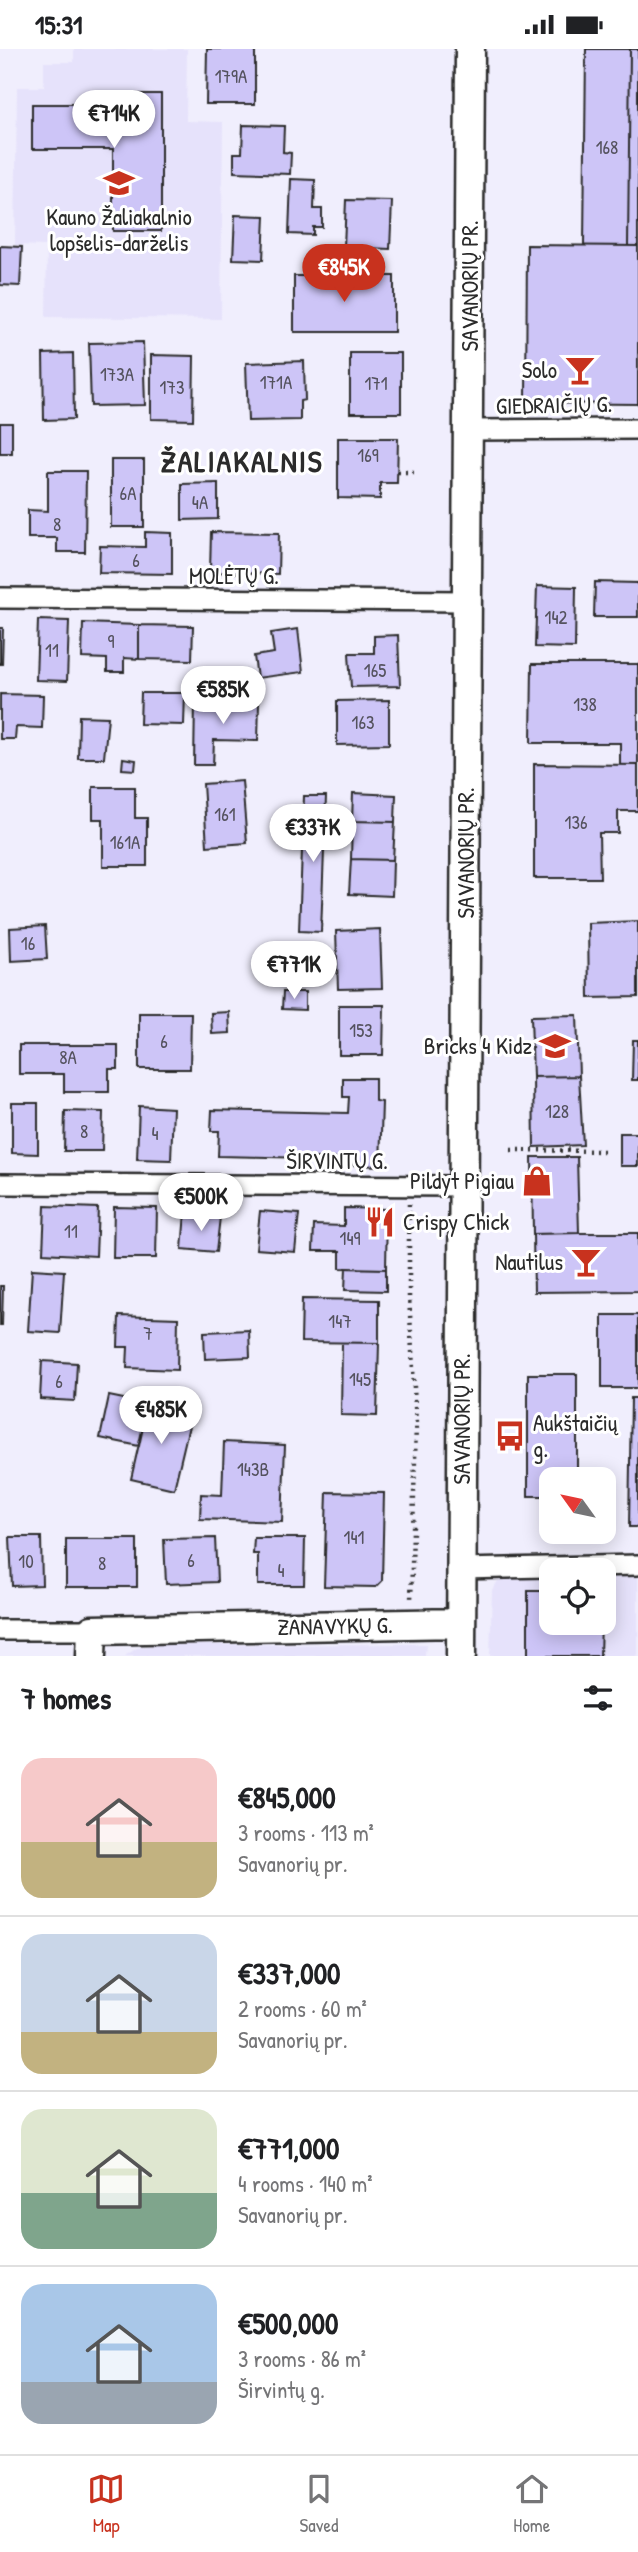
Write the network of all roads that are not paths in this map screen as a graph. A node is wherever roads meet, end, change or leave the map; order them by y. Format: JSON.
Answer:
{"nodes":[{"id":1,"x":470,"y":49,"type":"edge"},
{"id":2,"x":638,"y":429,"type":"edge"},
{"id":3,"x":470,"y":430,"type":"junction"},
{"id":4,"x":0,"y":598,"type":"edge"},
{"id":5,"x":468,"y":601,"type":"junction"},
{"id":6,"x":0,"y":1184,"type":"edge"},
{"id":7,"x":464,"y":1187,"type":"junction"},
{"id":8,"x":638,"y":1565,"type":"edge"},
{"id":9,"x":461,"y":1569,"type":"junction"},
{"id":10,"x":461,"y":1623,"type":"junction"},
{"id":11,"x":0,"y":1630,"type":"edge"},
{"id":12,"x":92,"y":1643,"type":"edge"},
{"id":13,"x":461,"y":1656,"type":"edge"}],
"edges":[{"from":1,"to":3,"type":"main road","name":"SAVANORIŲ PR."},
{"from":2,"to":3,"type":"street","name":"GIEDRAIČIŲ G."},
{"from":3,"to":5,"type":"main road","name":"SAVANORIŲ PR."},
{"from":4,"to":5,"type":"street","name":"MOLĖTŲ G."},
{"from":5,"to":7,"type":"main road","name":"SAVANORIŲ PR."},
{"from":6,"to":7,"type":"street","name":"ŠIRVINTŲ G."},
{"from":7,"to":9,"type":"main road","name":"SAVANORIŲ PR."},
{"from":8,"to":9,"type":"street"},
{"from":9,"to":10,"type":"main road","name":"SAVANORIŲ PR."},
{"from":10,"to":12,"type":"main road","name":"ZANAVYKŲ G."},
{"from":10,"to":13,"type":"main road","name":"SAVANORIŲ PR."},
{"from":11,"to":12,"type":"street","name":"ZANAVYKŲ G."}]}
